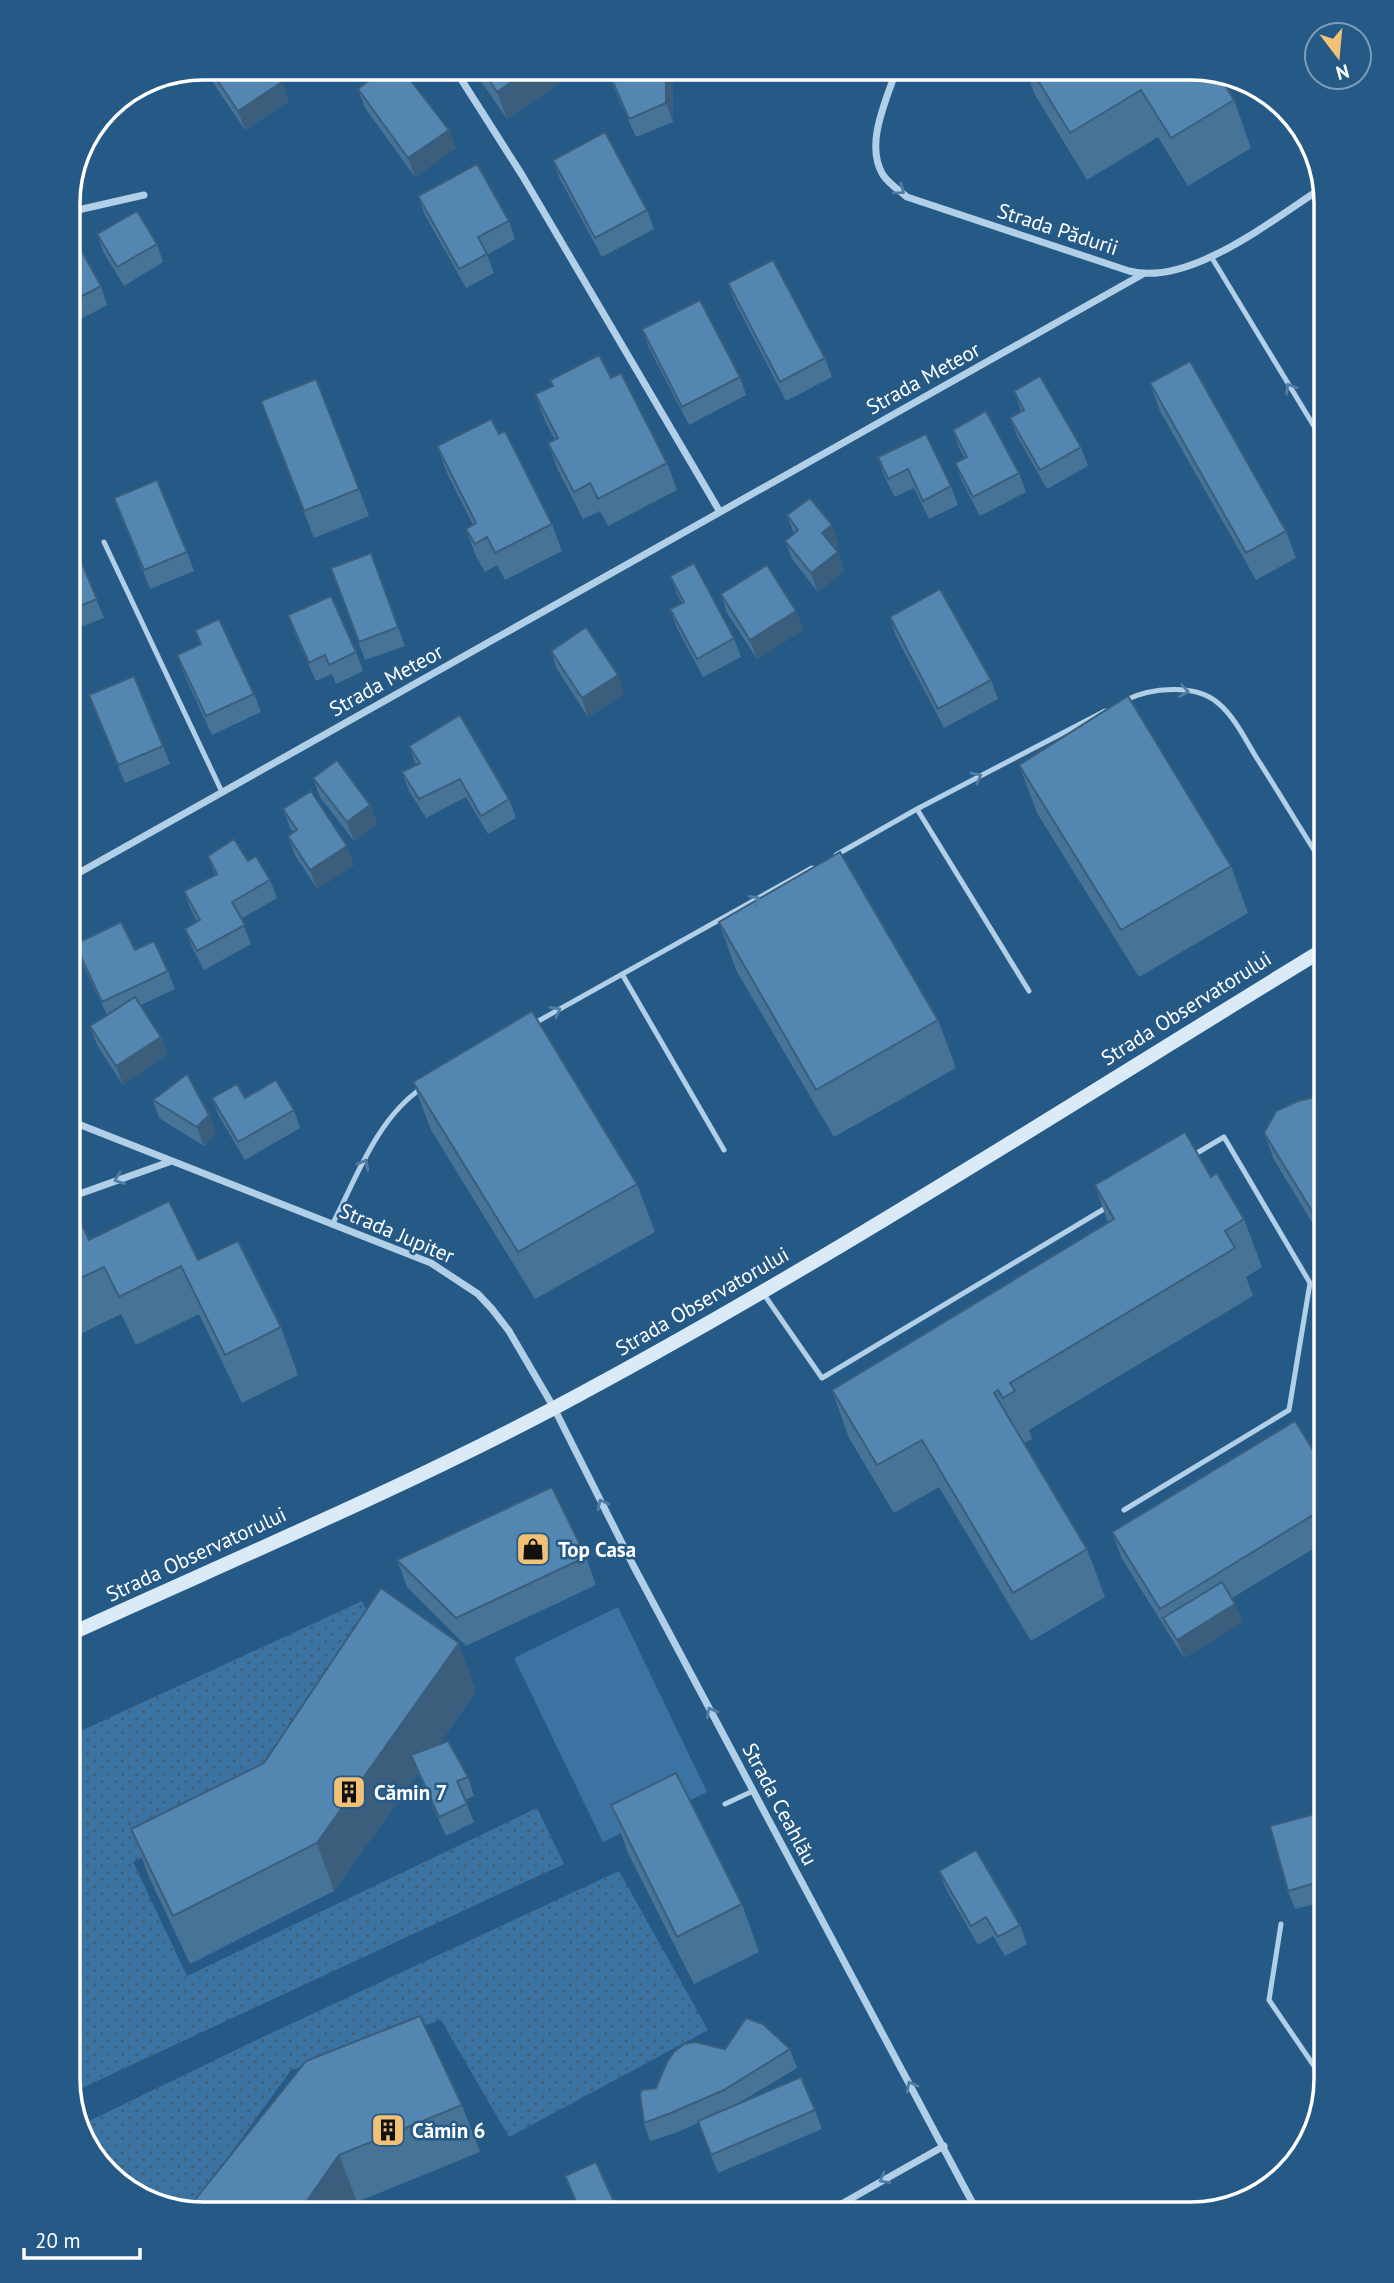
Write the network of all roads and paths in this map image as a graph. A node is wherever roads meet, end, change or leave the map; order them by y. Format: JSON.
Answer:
{"nodes":[{"id":1,"x":462,"y":80,"type":"edge"},
{"id":2,"x":893,"y":81,"type":"edge"},
{"id":3,"x":1313,"y":194,"type":"edge"},
{"id":4,"x":144,"y":195,"type":"dead end"},
{"id":5,"x":81,"y":209,"type":"edge"},
{"id":6,"x":1212,"y":258,"type":"junction"},
{"id":7,"x":1143,"y":274,"type":"junction"},
{"id":8,"x":1313,"y":425,"type":"edge"},
{"id":9,"x":720,"y":512,"type":"junction"},
{"id":10,"x":104,"y":542,"type":"dead end"},
{"id":11,"x":222,"y":792,"type":"junction"},
{"id":12,"x":917,"y":809,"type":"junction"},
{"id":13,"x":1313,"y":848,"type":"edge"},
{"id":14,"x":825,"y":861,"type":"edge"},
{"id":15,"x":813,"y":867,"type":"edge"},
{"id":16,"x":81,"y":872,"type":"edge"},
{"id":17,"x":1313,"y":956,"type":"edge"},
{"id":18,"x":622,"y":974,"type":"junction"},
{"id":19,"x":1030,"y":991,"type":"dead end"},
{"id":20,"x":528,"y":1027,"type":"edge"},
{"id":21,"x":424,"y":1086,"type":"edge"},
{"id":22,"x":81,"y":1126,"type":"edge"},
{"id":23,"x":724,"y":1150,"type":"dead end"},
{"id":24,"x":1189,"y":1158,"type":"edge"},
{"id":25,"x":169,"y":1161,"type":"junction"},
{"id":26,"x":80,"y":1193,"type":"edge"},
{"id":27,"x":1118,"y":1201,"type":"edge"},
{"id":28,"x":332,"y":1225,"type":"junction"},
{"id":29,"x":763,"y":1293,"type":"junction"},
{"id":30,"x":554,"y":1408,"type":"junction"},
{"id":31,"x":1124,"y":1510,"type":"dead end"},
{"id":32,"x":80,"y":1629,"type":"edge"},
{"id":33,"x":753,"y":1791,"type":"junction"},
{"id":34,"x":725,"y":1804,"type":"dead end"},
{"id":35,"x":1281,"y":1924,"type":"dead end"},
{"id":36,"x":1313,"y":2064,"type":"edge"},
{"id":37,"x":944,"y":2146,"type":"junction"},
{"id":38,"x":845,"y":2202,"type":"edge"},
{"id":39,"x":972,"y":2202,"type":"edge"}],
"edges":[{"from":1,"to":9,"type":"street"},
{"from":2,"to":7,"type":"street","name":"Strada Pădurii","one_way":true},
{"from":3,"to":6,"type":"street","name":"Strada Pădurii"},
{"from":4,"to":5,"type":"street"},
{"from":6,"to":7,"type":"street","name":"Strada Pădurii"},
{"from":8,"to":6,"type":"lane","one_way":true},
{"from":7,"to":9,"type":"street","name":"Strada Meteor"},
{"from":9,"to":11,"type":"street","name":"Strada Meteor"},
{"from":10,"to":11,"type":"lane"},
{"from":11,"to":16,"type":"street","name":"Strada Meteor"},
{"from":12,"to":13,"type":"lane","one_way":true},
{"from":12,"to":14,"type":"lane"},
{"from":12,"to":19,"type":"lane"},
{"from":18,"to":15,"type":"lane","one_way":true},
{"from":17,"to":29,"type":"main road","name":"Strada Observatorului"},
{"from":20,"to":18,"type":"lane","one_way":true},
{"from":18,"to":23,"type":"lane"},
{"from":28,"to":21,"type":"lane","one_way":true},
{"from":22,"to":25,"type":"street","name":"Strada Jupiter"},
{"from":24,"to":31,"type":"lane"},
{"from":25,"to":26,"type":"street","one_way":true},
{"from":25,"to":28,"type":"street","name":"Strada Jupiter"},
{"from":27,"to":29,"type":"lane"},
{"from":28,"to":30,"type":"street","name":"Strada Jupiter"},
{"from":29,"to":30,"type":"main road","name":"Strada Observatorului"},
{"from":30,"to":32,"type":"main road","name":"Strada Observatorului"},
{"from":33,"to":30,"type":"street","name":"Strada Ceahlău","one_way":true},
{"from":33,"to":34,"type":"lane"},
{"from":37,"to":33,"type":"street","name":"Strada Ceahlău","one_way":true},
{"from":35,"to":36,"type":"lane"},
{"from":37,"to":38,"type":"street","one_way":true},
{"from":37,"to":39,"type":"street","name":"Strada Ceahlău"}]}
